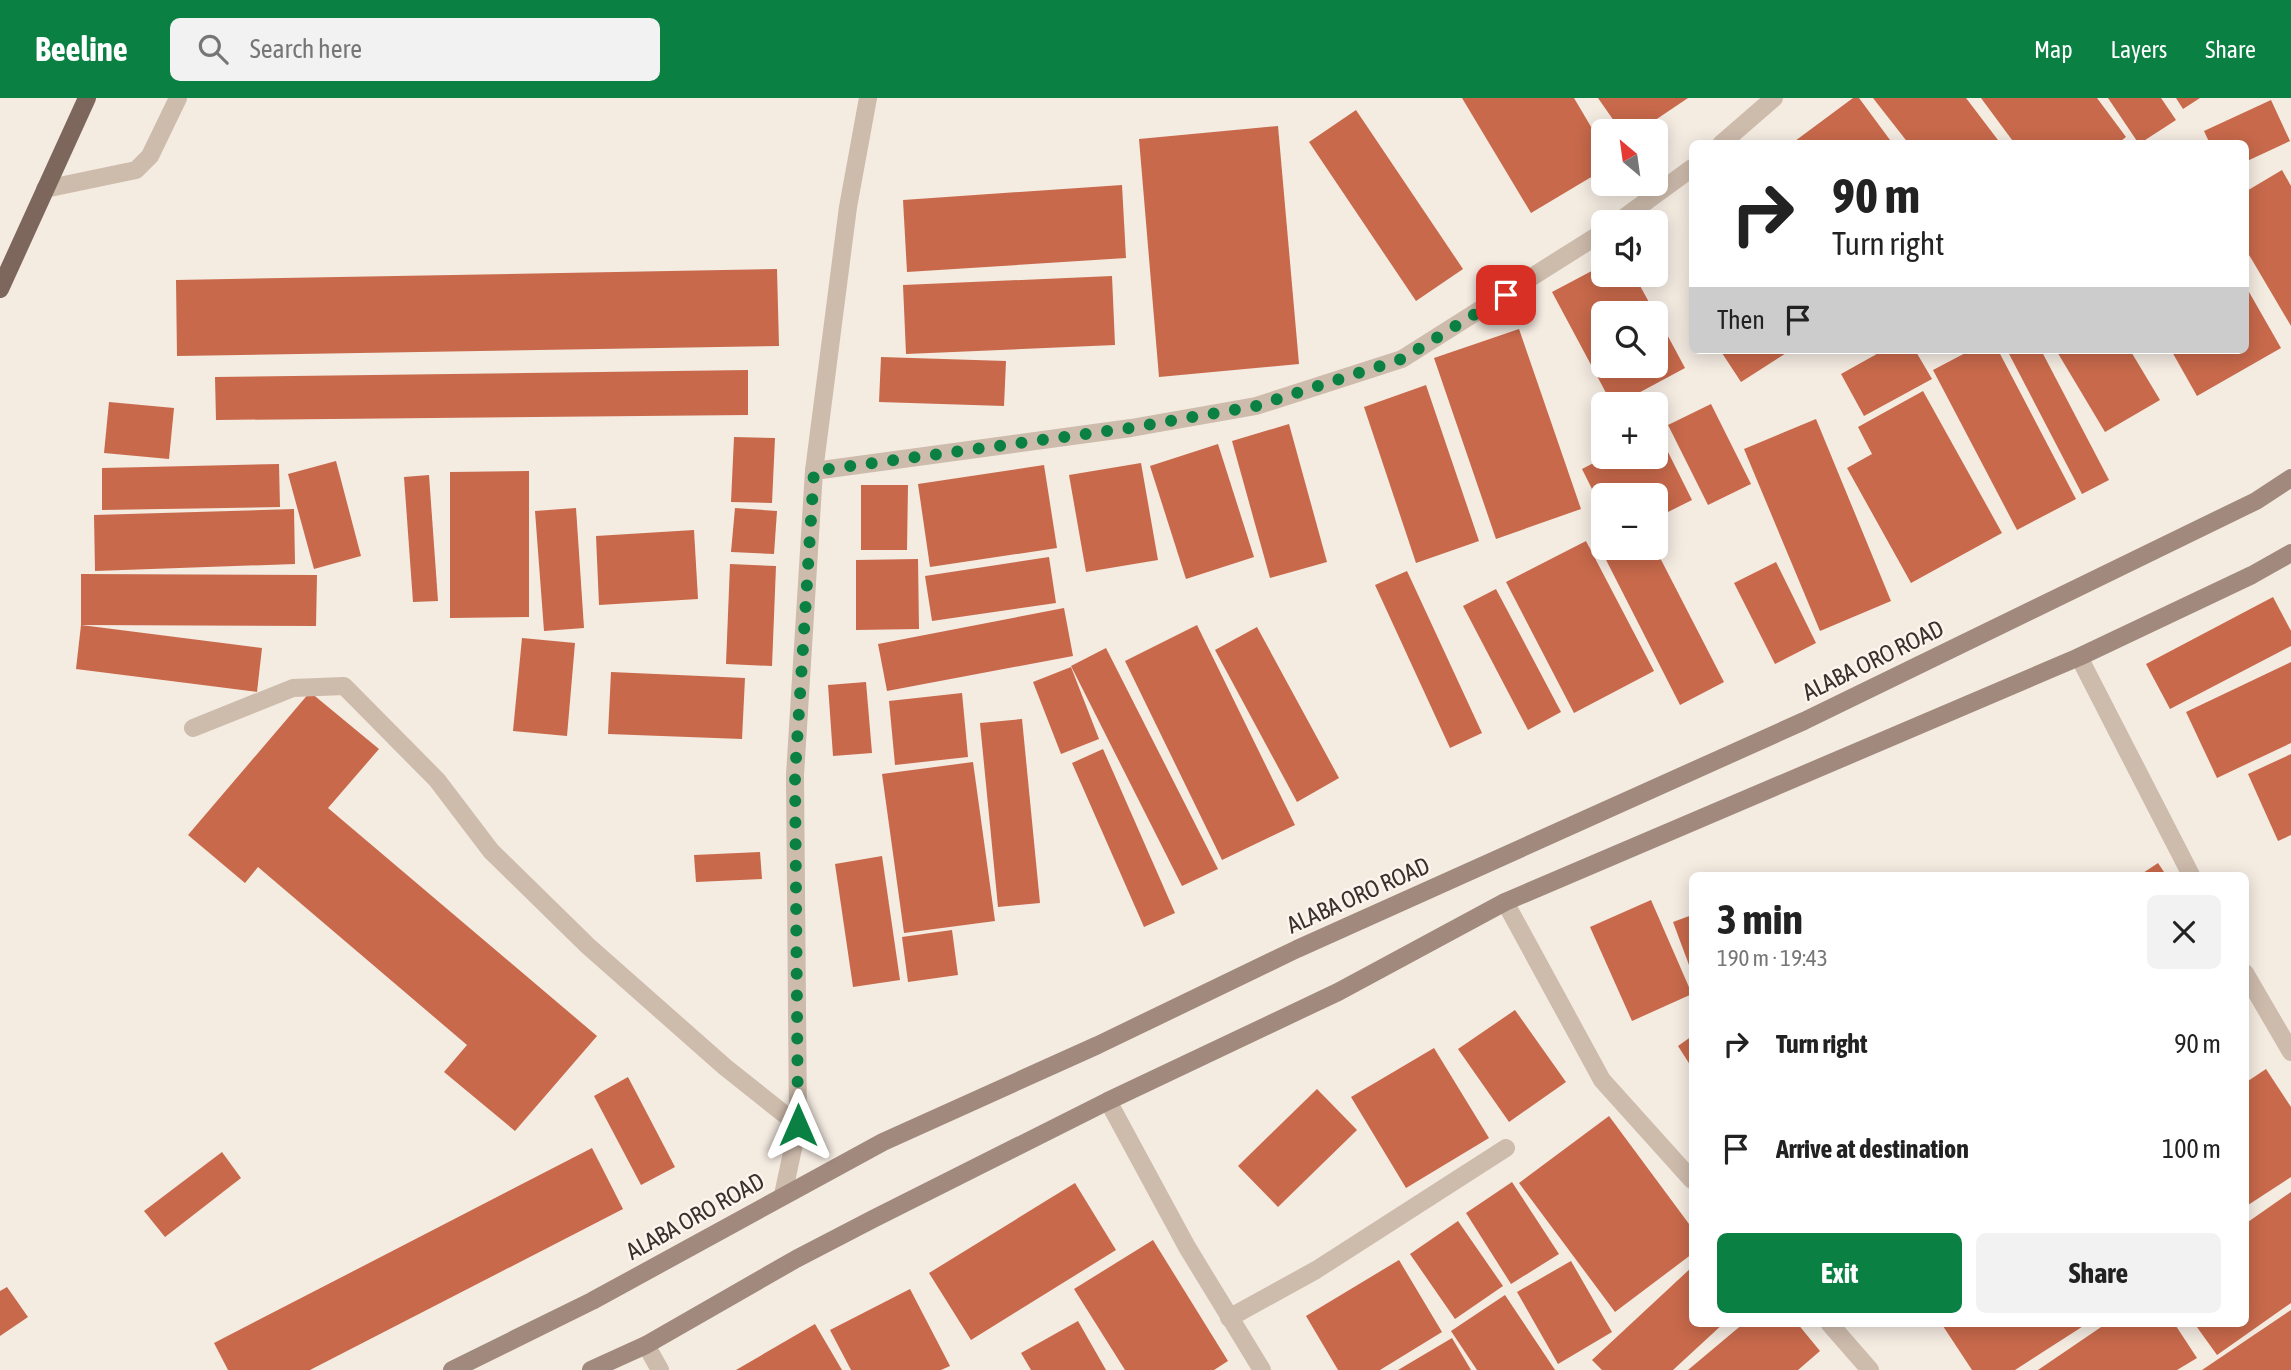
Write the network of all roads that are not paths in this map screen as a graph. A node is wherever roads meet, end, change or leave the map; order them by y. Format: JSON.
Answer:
{"nodes":[{"id":1,"x":87,"y":98,"type":"edge"},
{"id":2,"x":178,"y":98,"type":"edge"},
{"id":3,"x":868,"y":98,"type":"edge"},
{"id":4,"x":1774,"y":98,"type":"edge"},
{"id":5,"x":1726,"y":140,"type":"edge"},
{"id":6,"x":1689,"y":170,"type":"edge"},
{"id":7,"x":45,"y":189,"type":"junction"},
{"id":8,"x":1634,"y":210,"type":"edge"},
{"id":9,"x":1591,"y":240,"type":"edge"},
{"id":10,"x":0,"y":289,"type":"edge"},
{"id":11,"x":814,"y":471,"type":"junction"},
{"id":12,"x":2291,"y":478,"type":"edge"},
{"id":13,"x":2291,"y":553,"type":"edge"},
{"id":14,"x":2078,"y":657,"type":"junction"},
{"id":15,"x":193,"y":728,"type":"dead end"},
{"id":16,"x":2190,"y":872,"type":"edge"},
{"id":17,"x":1505,"y":902,"type":"junction"},
{"id":18,"x":2249,"y":980,"type":"edge"},
{"id":19,"x":2291,"y":1052,"type":"edge"},
{"id":20,"x":1108,"y":1101,"type":"junction"},
{"id":21,"x":798,"y":1125,"type":"junction"},
{"id":22,"x":1506,"y":1148,"type":"dead end"},
{"id":23,"x":1689,"y":1177,"type":"edge"},
{"id":24,"x":783,"y":1195,"type":"junction"},
{"id":25,"x":1229,"y":1318,"type":"junction"},
{"id":26,"x":1832,"y":1327,"type":"edge"},
{"id":27,"x":646,"y":1345,"type":"junction"},
{"id":28,"x":452,"y":1370,"type":"edge"},
{"id":29,"x":591,"y":1370,"type":"edge"},
{"id":30,"x":660,"y":1370,"type":"edge"},
{"id":31,"x":1262,"y":1370,"type":"edge"},
{"id":32,"x":1870,"y":1370,"type":"edge"}],
"edges":[{"from":1,"to":7,"type":"main road"},
{"from":2,"to":7,"type":"street"},
{"from":3,"to":11,"type":"street"},
{"from":4,"to":5,"type":"street"},
{"from":6,"to":8,"type":"street"},
{"from":7,"to":10,"type":"main road"},
{"from":9,"to":11,"type":"street"},
{"from":11,"to":21,"type":"street"},
{"from":12,"to":24,"type":"main road","name":"ALABA ORO ROAD"},
{"from":13,"to":14,"type":"main road"},
{"from":14,"to":16,"type":"street"},
{"from":14,"to":17,"type":"main road"},
{"from":15,"to":21,"type":"street"},
{"from":17,"to":20,"type":"main road"},
{"from":17,"to":23,"type":"street"},
{"from":18,"to":19,"type":"street"},
{"from":20,"to":25,"type":"street"},
{"from":20,"to":27,"type":"main road"},
{"from":21,"to":24,"type":"street"},
{"from":22,"to":25,"type":"street"},
{"from":24,"to":28,"type":"main road","name":"ALABA ORO ROAD"},
{"from":25,"to":31,"type":"street"},
{"from":26,"to":32,"type":"street"},
{"from":27,"to":29,"type":"main road"},
{"from":27,"to":30,"type":"street"}]}
